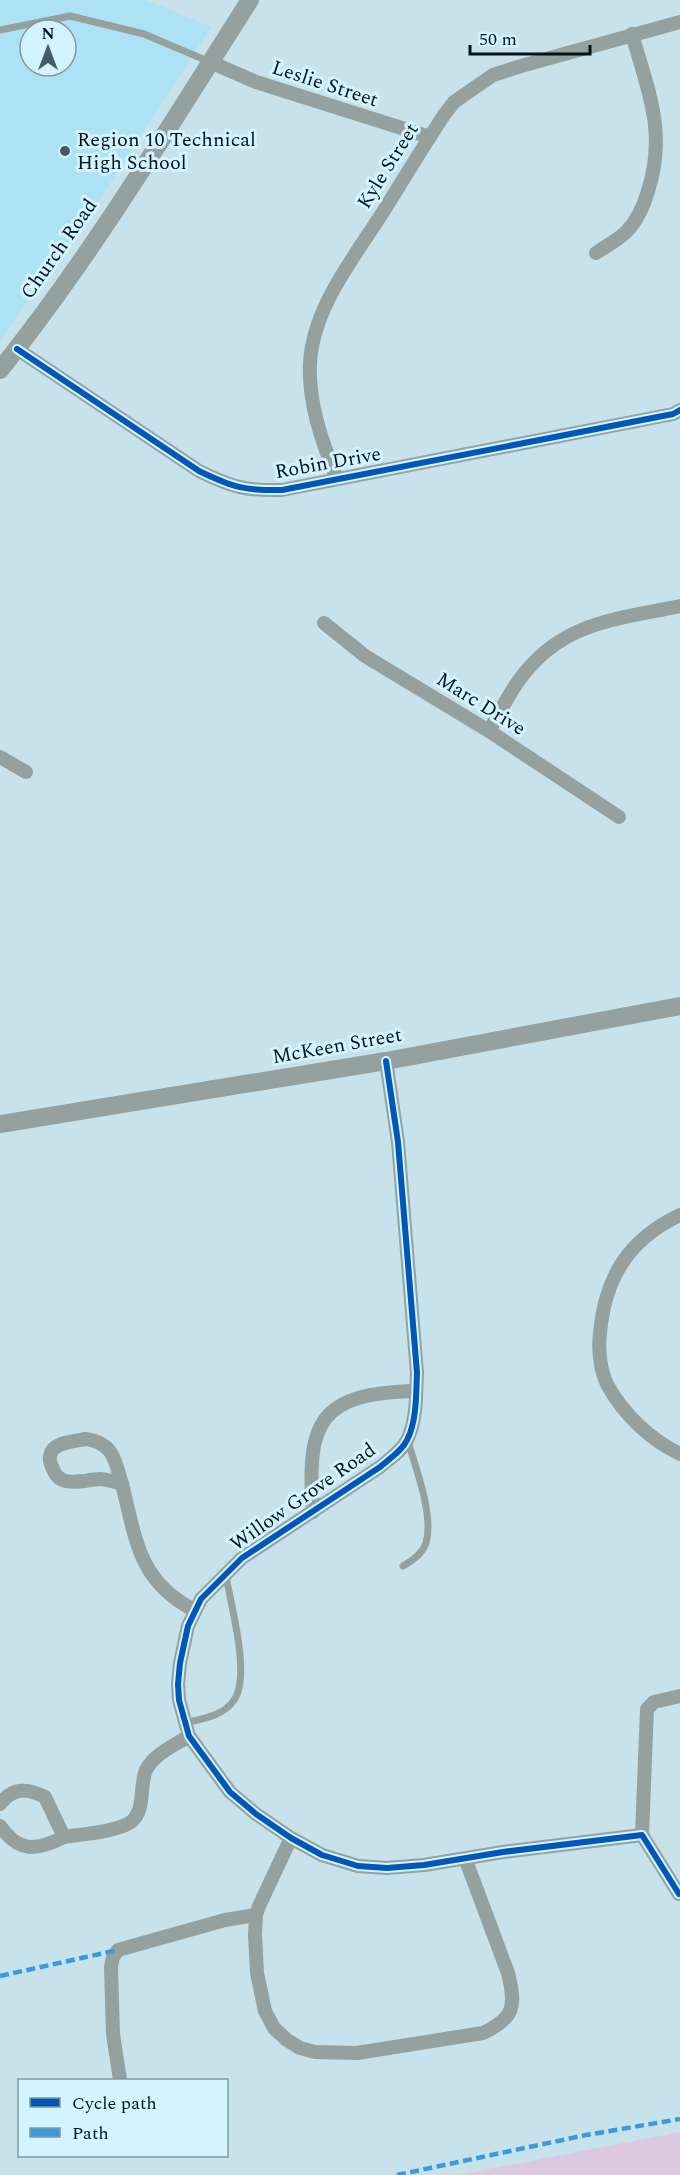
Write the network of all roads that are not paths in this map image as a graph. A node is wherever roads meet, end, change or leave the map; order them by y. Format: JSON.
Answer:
{"nodes":[{"id":1,"x":250,"y":0,"type":"edge"},
{"id":2,"x":680,"y":22,"type":"edge"},
{"id":3,"x":0,"y":30,"type":"edge"},
{"id":4,"x":632,"y":34,"type":"junction"},
{"id":5,"x":210,"y":62,"type":"junction"},
{"id":6,"x":430,"y":137,"type":"junction"},
{"id":7,"x":596,"y":253,"type":"dead end"},
{"id":8,"x":16,"y":349,"type":"junction"},
{"id":9,"x":0,"y":370,"type":"edge"},
{"id":10,"x":680,"y":410,"type":"edge"},
{"id":11,"x":337,"y":479,"type":"junction"},
{"id":12,"x":680,"y":606,"type":"edge"},
{"id":13,"x":324,"y":623,"type":"dead end"},
{"id":14,"x":489,"y":731,"type":"junction"},
{"id":15,"x":0,"y":757,"type":"edge"},
{"id":16,"x":26,"y":772,"type":"dead end"},
{"id":17,"x":619,"y":817,"type":"dead end"},
{"id":18,"x":680,"y":1006,"type":"edge"},
{"id":19,"x":387,"y":1061,"type":"junction"},
{"id":20,"x":0,"y":1124,"type":"edge"},
{"id":21,"x":680,"y":1215,"type":"edge"},
{"id":22,"x":416,"y":1391,"type":"junction"},
{"id":23,"x":407,"y":1440,"type":"junction"},
{"id":24,"x":680,"y":1454,"type":"edge"},
{"id":25,"x":122,"y":1484,"type":"junction"},
{"id":26,"x":313,"y":1512,"type":"junction"},
{"id":27,"x":403,"y":1566,"type":"dead end"},
{"id":28,"x":225,"y":1573,"type":"junction"},
{"id":29,"x":194,"y":1610,"type":"junction"},
{"id":30,"x":680,"y":1696,"type":"edge"},
{"id":31,"x":187,"y":1730,"type":"junction"},
{"id":32,"x":0,"y":1804,"type":"edge"},
{"id":33,"x":0,"y":1826,"type":"edge"},
{"id":34,"x":642,"y":1835,"type":"junction"},
{"id":35,"x":64,"y":1837,"type":"junction"},
{"id":36,"x":291,"y":1838,"type":"junction"},
{"id":37,"x":465,"y":1858,"type":"junction"},
{"id":38,"x":680,"y":1896,"type":"edge"},
{"id":39,"x":256,"y":1915,"type":"junction"},
{"id":40,"x":120,"y":2079,"type":"edge"}],
"edges":[{"from":1,"to":5,"type":"street","name":"Church Road"},
{"from":2,"to":4,"type":"street","name":"Kyle Street"},
{"from":3,"to":5,"type":"lane"},
{"from":4,"to":6,"type":"street","name":"Kyle Street"},
{"from":4,"to":7,"type":"street"},
{"from":5,"to":6,"type":"street","name":"Leslie Street"},
{"from":5,"to":8,"type":"street","name":"Church Road"},
{"from":6,"to":11,"type":"street","name":"Kyle Street"},
{"from":8,"to":9,"type":"street","name":"Church Road"},
{"from":8,"to":11,"type":"street","name":"Robin Drive"},
{"from":10,"to":11,"type":"street","name":"Robin Drive"},
{"from":12,"to":14,"type":"street"},
{"from":13,"to":14,"type":"street","name":"Marc Drive"},
{"from":14,"to":17,"type":"street","name":"Marc Drive"},
{"from":15,"to":16,"type":"street"},
{"from":18,"to":19,"type":"street","name":"McKeen Street"},
{"from":19,"to":20,"type":"street","name":"McKeen Street"},
{"from":19,"to":22,"type":"street"},
{"from":21,"to":24,"type":"street"},
{"from":22,"to":23,"type":"street"},
{"from":22,"to":26,"type":"street","name":"Willow Grove Road"},
{"from":23,"to":26,"type":"street","name":"Willow Grove Road"},
{"from":23,"to":27,"type":"lane"},
{"from":25,"to":25,"type":"street"},
{"from":25,"to":29,"type":"street"},
{"from":26,"to":28,"type":"street","name":"Willow Grove Road"},
{"from":28,"to":29,"type":"street","name":"Willow Grove Road"},
{"from":28,"to":31,"type":"lane","name":"Willow Grove Road"},
{"from":29,"to":31,"type":"street","name":"Willow Grove Road"},
{"from":30,"to":34,"type":"street"},
{"from":31,"to":35,"type":"street","name":"Willow Grove Road"},
{"from":31,"to":36,"type":"street","name":"Willow Grove Road"},
{"from":32,"to":35,"type":"street"},
{"from":33,"to":35,"type":"street","name":"Willow Grove Road"},
{"from":34,"to":37,"type":"street","name":"Willow Grove Road"},
{"from":34,"to":38,"type":"street"},
{"from":36,"to":37,"type":"street","name":"Willow Grove Road"},
{"from":36,"to":39,"type":"street"},
{"from":37,"to":39,"type":"street"},
{"from":39,"to":40,"type":"street"}]}
